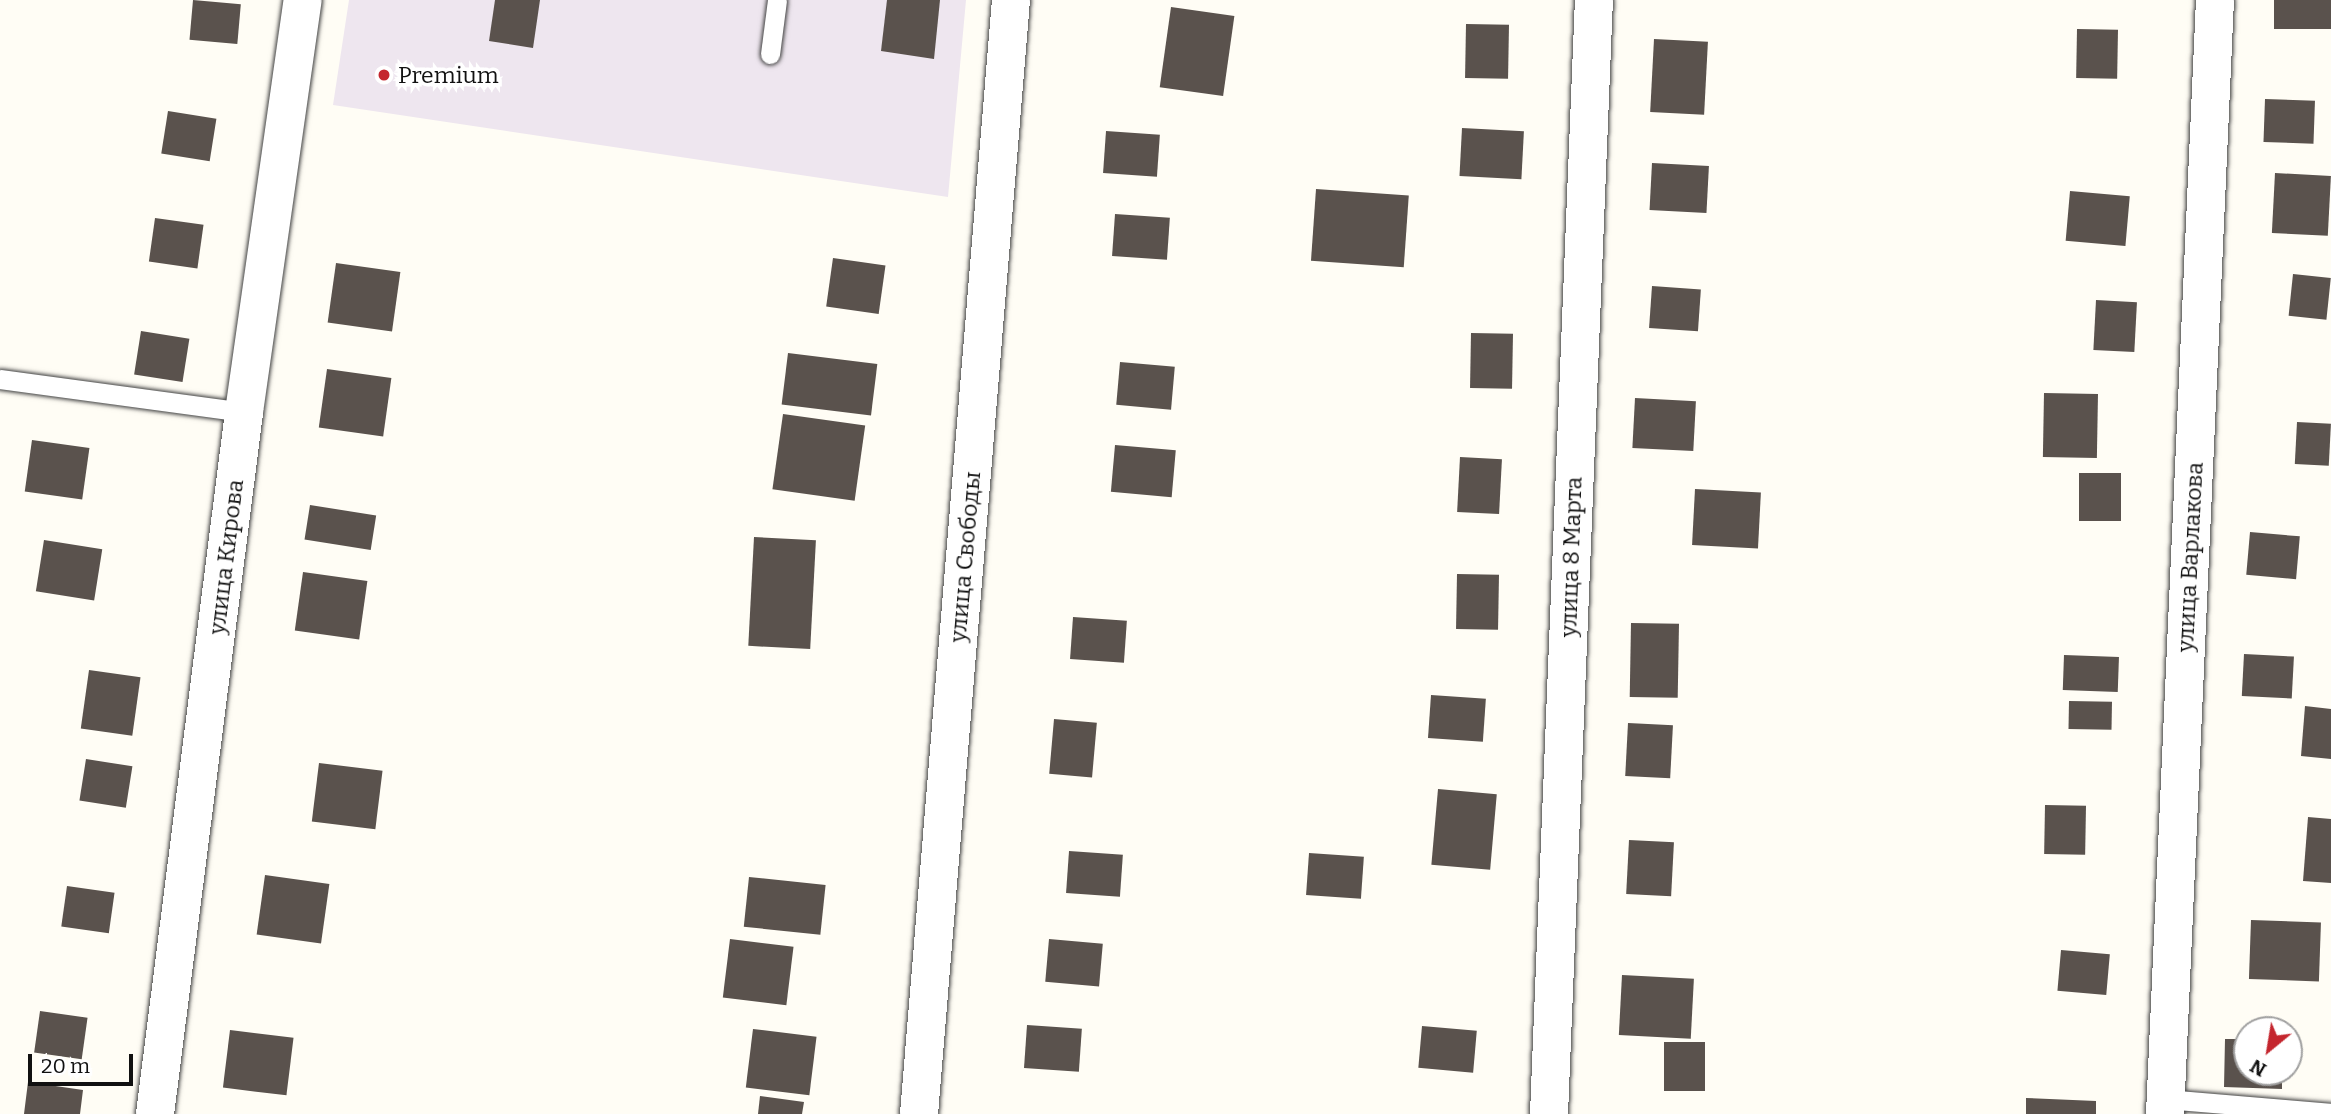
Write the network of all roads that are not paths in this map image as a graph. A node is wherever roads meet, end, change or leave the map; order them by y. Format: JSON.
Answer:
{"nodes":[{"id":1,"x":303,"y":0,"type":"edge"},
{"id":2,"x":777,"y":0,"type":"edge"},
{"id":3,"x":1011,"y":0,"type":"edge"},
{"id":4,"x":1594,"y":0,"type":"edge"},
{"id":5,"x":2215,"y":0,"type":"edge"},
{"id":6,"x":770,"y":54,"type":"dead end"},
{"id":7,"x":0,"y":379,"type":"edge"},
{"id":8,"x":244,"y":412,"type":"junction"},
{"id":9,"x":2165,"y":1106,"type":"edge"},
{"id":10,"x":155,"y":1114,"type":"edge"},
{"id":11,"x":919,"y":1114,"type":"edge"},
{"id":12,"x":1549,"y":1114,"type":"edge"},
{"id":13,"x":2331,"y":1114,"type":"edge"}],
"edges":[{"from":1,"to":8,"type":"street","name":"улица Кирова"},
{"from":2,"to":6,"type":"lane"},
{"from":3,"to":11,"type":"street","name":"улица Свободы"},
{"from":4,"to":12,"type":"street","name":"улица 8 Марта"},
{"from":5,"to":9,"type":"street","name":"улица Варлакова"},
{"from":7,"to":8,"type":"lane"},
{"from":8,"to":10,"type":"street","name":"улица Кирова"},
{"from":9,"to":13,"type":"lane"}]}
